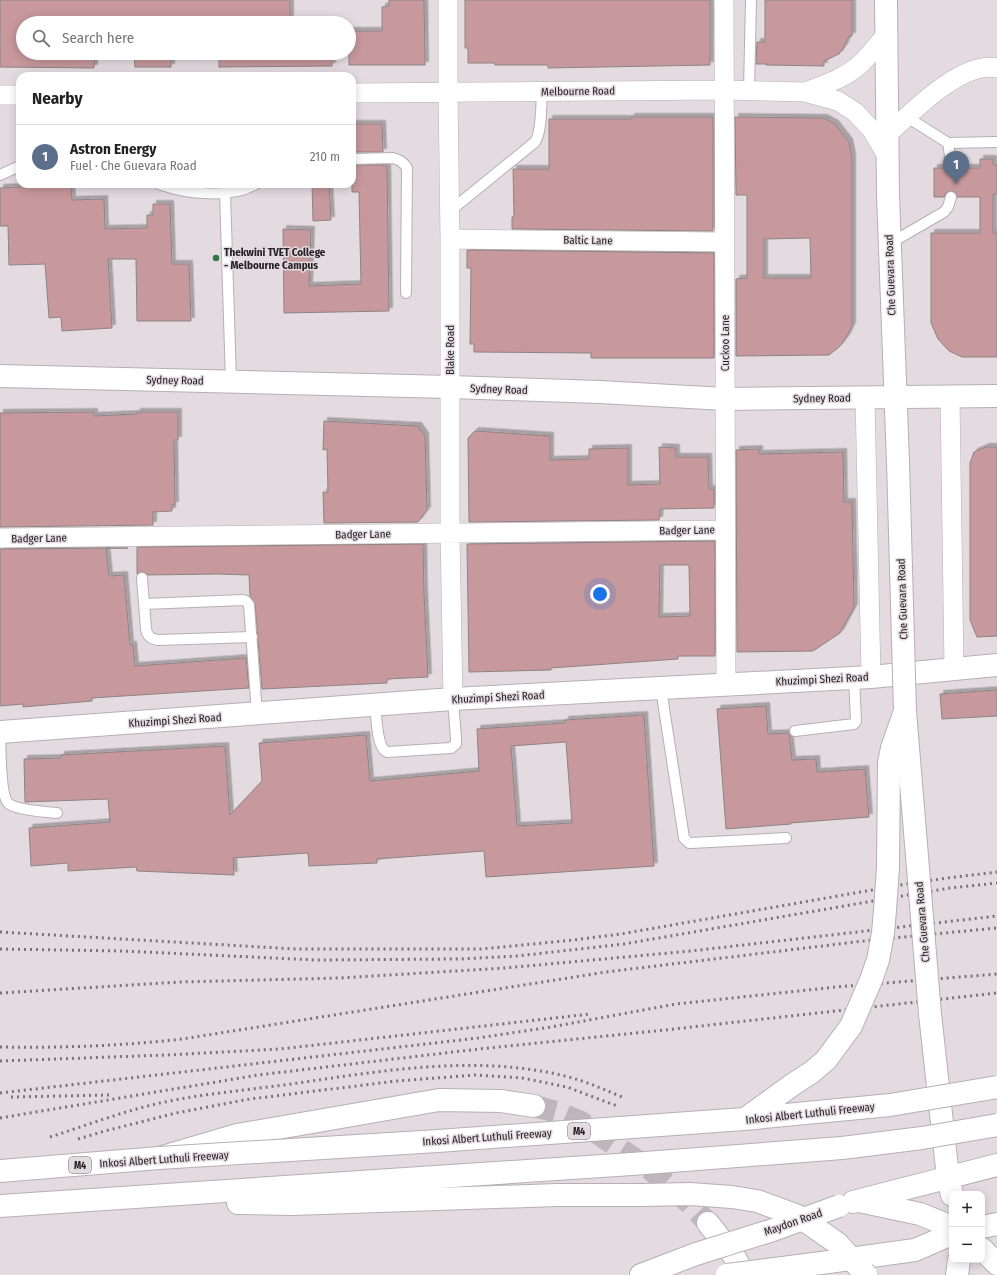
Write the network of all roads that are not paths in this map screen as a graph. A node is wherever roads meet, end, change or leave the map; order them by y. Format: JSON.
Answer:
{"nodes":[{"id":1,"x":448,"y":0,"type":"edge"},
{"id":2,"x":724,"y":0,"type":"edge"},
{"id":3,"x":752,"y":0,"type":"edge"},
{"id":4,"x":886,"y":0,"type":"edge"},
{"id":5,"x":885,"y":36,"type":"junction"},
{"id":6,"x":997,"y":68,"type":"edge"},
{"id":7,"x":725,"y":90,"type":"junction"},
{"id":8,"x":749,"y":90,"type":"junction"},
{"id":9,"x":448,"y":92,"type":"junction"},
{"id":10,"x":542,"y":92,"type":"junction"},
{"id":11,"x":805,"y":92,"type":"junction"},
{"id":12,"x":356,"y":93,"type":"edge"},
{"id":13,"x":0,"y":95,"type":"edge"},
{"id":14,"x":16,"y":95,"type":"edge"},
{"id":15,"x":907,"y":117,"type":"junction"},
{"id":16,"x":887,"y":135,"type":"junction"},
{"id":17,"x":948,"y":142,"type":"junction"},
{"id":18,"x":997,"y":142,"type":"edge"},
{"id":19,"x":887,"y":156,"type":"junction"},
{"id":20,"x":356,"y":159,"type":"edge"},
{"id":21,"x":16,"y":168,"type":"edge"},
{"id":22,"x":952,"y":168,"type":"dead end"},
{"id":23,"x":0,"y":175,"type":"edge"},
{"id":24,"x":174,"y":188,"type":"edge"},
{"id":25,"x":246,"y":188,"type":"edge"},
{"id":26,"x":225,"y":194,"type":"junction"},
{"id":27,"x":951,"y":197,"type":"dead end"},
{"id":28,"x":450,"y":211,"type":"junction"},
{"id":29,"x":450,"y":239,"type":"junction"},
{"id":30,"x":725,"y":242,"type":"junction"},
{"id":31,"x":889,"y":244,"type":"junction"},
{"id":32,"x":406,"y":293,"type":"dead end"},
{"id":33,"x":0,"y":376,"type":"edge"},
{"id":34,"x":231,"y":381,"type":"junction"},
{"id":35,"x":450,"y":387,"type":"junction"},
{"id":36,"x":997,"y":396,"type":"edge"},
{"id":37,"x":866,"y":397,"type":"junction"},
{"id":38,"x":895,"y":397,"type":"junction"},
{"id":39,"x":950,"y":397,"type":"junction"},
{"id":40,"x":725,"y":399,"type":"junction"},
{"id":41,"x":726,"y":530,"type":"junction"},
{"id":42,"x":450,"y":533,"type":"junction"},
{"id":43,"x":0,"y":538,"type":"edge"},
{"id":44,"x":142,"y":578,"type":"dead end"},
{"id":45,"x":144,"y":604,"type":"junction"},
{"id":46,"x":252,"y":638,"type":"junction"},
{"id":47,"x":997,"y":665,"type":"edge"},
{"id":48,"x":954,"y":669,"type":"junction"},
{"id":49,"x":862,"y":677,"type":"junction"},
{"id":50,"x":726,"y":685,"type":"junction"},
{"id":51,"x":661,"y":689,"type":"junction"},
{"id":52,"x":453,"y":699,"type":"junction"},
{"id":53,"x":375,"y":706,"type":"junction"},
{"id":54,"x":905,"y":711,"type":"junction"},
{"id":55,"x":257,"y":714,"type":"junction"},
{"id":56,"x":795,"y":731,"type":"dead end"},
{"id":57,"x":0,"y":732,"type":"edge"},
{"id":58,"x":0,"y":740,"type":"edge"},
{"id":59,"x":57,"y":813,"type":"dead end"},
{"id":60,"x":786,"y":838,"type":"dead end"},
{"id":61,"x":997,"y":1087,"type":"edge"},
{"id":62,"x":534,"y":1106,"type":"tunnel mouth"},
{"id":63,"x":744,"y":1119,"type":"junction"},
{"id":64,"x":997,"y":1125,"type":"edge"},
{"id":65,"x":160,"y":1158,"type":"junction"},
{"id":66,"x":997,"y":1165,"type":"edge"},
{"id":67,"x":0,"y":1171,"type":"edge"},
{"id":68,"x":950,"y":1186,"type":"edge"},
{"id":69,"x":97,"y":1200,"type":"junction"},
{"id":70,"x":849,"y":1204,"type":"junction"},
{"id":71,"x":0,"y":1206,"type":"edge"},
{"id":72,"x":708,"y":1223,"type":"tunnel mouth"},
{"id":73,"x":997,"y":1224,"type":"edge"},
{"id":74,"x":949,"y":1226,"type":"edge"},
{"id":75,"x":985,"y":1226,"type":"edge"},
{"id":76,"x":949,"y":1235,"type":"edge"},
{"id":77,"x":985,"y":1252,"type":"edge"},
{"id":78,"x":959,"y":1263,"type":"edge"},
{"id":79,"x":997,"y":1264,"type":"edge"},
{"id":80,"x":868,"y":1269,"type":"edge"},
{"id":81,"x":641,"y":1275,"type":"edge"},
{"id":82,"x":727,"y":1275,"type":"edge"},
{"id":83,"x":744,"y":1275,"type":"edge"},
{"id":84,"x":958,"y":1275,"type":"edge"}],
"edges":[{"from":1,"to":9,"type":"street","name":"Blake Road"},
{"from":2,"to":7,"type":"street","name":"Cuckoo Lane"},
{"from":3,"to":8,"type":"lane"},
{"from":4,"to":5,"type":"main road","name":"Che Guevara Road"},
{"from":5,"to":11,"type":"street","name":"Melbourne Road"},
{"from":5,"to":16,"type":"main road","name":"Che Guevara Road"},
{"from":6,"to":15,"type":"street"},
{"from":7,"to":8,"type":"street","name":"Melbourne Road"},
{"from":7,"to":10,"type":"street","name":"Melbourne Road"},
{"from":7,"to":30,"type":"street","name":"Cuckoo Lane"},
{"from":8,"to":11,"type":"street","name":"Melbourne Road"},
{"from":9,"to":10,"type":"street","name":"Melbourne Road"},
{"from":9,"to":12,"type":"street","name":"Melbourne Road"},
{"from":9,"to":28,"type":"street","name":"Blake Road"},
{"from":10,"to":28,"type":"lane"},
{"from":11,"to":19,"type":"street","name":"Melbourne Road"},
{"from":13,"to":14,"type":"street"},
{"from":15,"to":16,"type":"street"},
{"from":15,"to":17,"type":"lane"},
{"from":16,"to":19,"type":"main road","name":"Che Guevara Road"},
{"from":17,"to":18,"type":"lane"},
{"from":17,"to":22,"type":"lane"},
{"from":19,"to":31,"type":"main road","name":"Che Guevara Road"},
{"from":20,"to":32,"type":"lane"},
{"from":21,"to":23,"type":"lane"},
{"from":24,"to":26,"type":"lane"},
{"from":25,"to":26,"type":"lane"},
{"from":26,"to":34,"type":"lane"},
{"from":27,"to":31,"type":"lane"},
{"from":28,"to":29,"type":"street","name":"Blake Road"},
{"from":29,"to":30,"type":"street","name":"Baltic Lane"},
{"from":29,"to":35,"type":"street","name":"Blake Road"},
{"from":30,"to":40,"type":"street","name":"Cuckoo Lane"},
{"from":31,"to":38,"type":"main road","name":"Che Guevara Road"},
{"from":33,"to":34,"type":"main road","name":"Sydney Road"},
{"from":34,"to":35,"type":"main road","name":"Sydney Road"},
{"from":35,"to":40,"type":"main road","name":"Sydney Road"},
{"from":35,"to":42,"type":"street","name":"Blake Road"},
{"from":36,"to":39,"type":"main road","name":"Sydney Road"},
{"from":37,"to":38,"type":"main road","name":"Sydney Road"},
{"from":37,"to":40,"type":"main road","name":"Sydney Road"},
{"from":37,"to":49,"type":"street"},
{"from":38,"to":39,"type":"main road","name":"Sydney Road"},
{"from":38,"to":54,"type":"main road","name":"Che Guevara Road","bridge":true},
{"from":39,"to":48,"type":"street"},
{"from":40,"to":41,"type":"street","name":"Cuckoo Lane"},
{"from":41,"to":42,"type":"street","name":"Badger Lane"},
{"from":41,"to":50,"type":"street","name":"Cuckoo Lane"},
{"from":42,"to":43,"type":"street","name":"Badger Lane"},
{"from":42,"to":52,"type":"street","name":"Blake Road"},
{"from":44,"to":45,"type":"lane"},
{"from":45,"to":46,"type":"lane"},
{"from":45,"to":46,"type":"lane"},
{"from":46,"to":55,"type":"lane"},
{"from":47,"to":48,"type":"main road","name":"Khuzimpi Shezi Road"},
{"from":48,"to":49,"type":"main road","name":"Khuzimpi Shezi Road"},
{"from":49,"to":50,"type":"main road","name":"Khuzimpi Shezi Road"},
{"from":49,"to":56,"type":"lane"},
{"from":50,"to":51,"type":"main road","name":"Khuzimpi Shezi Road"},
{"from":51,"to":52,"type":"main road","name":"Khuzimpi Shezi Road"},
{"from":51,"to":60,"type":"lane"},
{"from":52,"to":53,"type":"main road","name":"Khuzimpi Shezi Road"},
{"from":52,"to":53,"type":"lane"},
{"from":53,"to":55,"type":"main road","name":"Khuzimpi Shezi Road"},
{"from":54,"to":63,"type":"main road","bridge":true},
{"from":54,"to":68,"type":"main road","name":"Che Guevara Road","bridge":true},
{"from":55,"to":57,"type":"main road","name":"Khuzimpi Shezi Road"},
{"from":58,"to":59,"type":"lane"},
{"from":61,"to":63,"type":"main road","name":"Inkosi Albert Luthuli Freeway","number":"M4","bridge":true},
{"from":62,"to":65,"type":"main road"},
{"from":63,"to":65,"type":"main road","name":"Inkosi Albert Luthuli Freeway","number":"M4","bridge":true},
{"from":64,"to":69,"type":"main road","bridge":true},
{"from":65,"to":67,"type":"main road","name":"Inkosi Albert Luthuli Freeway","number":"M4"},
{"from":66,"to":68,"type":"main road","name":"Maydon Road"},
{"from":68,"to":70,"type":"main road","name":"Maydon Road"},
{"from":69,"to":71,"type":"main road"},
{"from":69,"to":80,"type":"main road","bridge":true},
{"from":70,"to":74,"type":"main road"},
{"from":70,"to":81,"type":"main road","name":"Maydon Road","bridge":true},
{"from":72,"to":83,"type":"main road"},
{"from":73,"to":75,"type":"main road"},
{"from":76,"to":80,"type":"main road"},
{"from":77,"to":79,"type":"main road"},
{"from":78,"to":84,"type":"main road"},
{"from":80,"to":82,"type":"main road","bridge":true}]}
